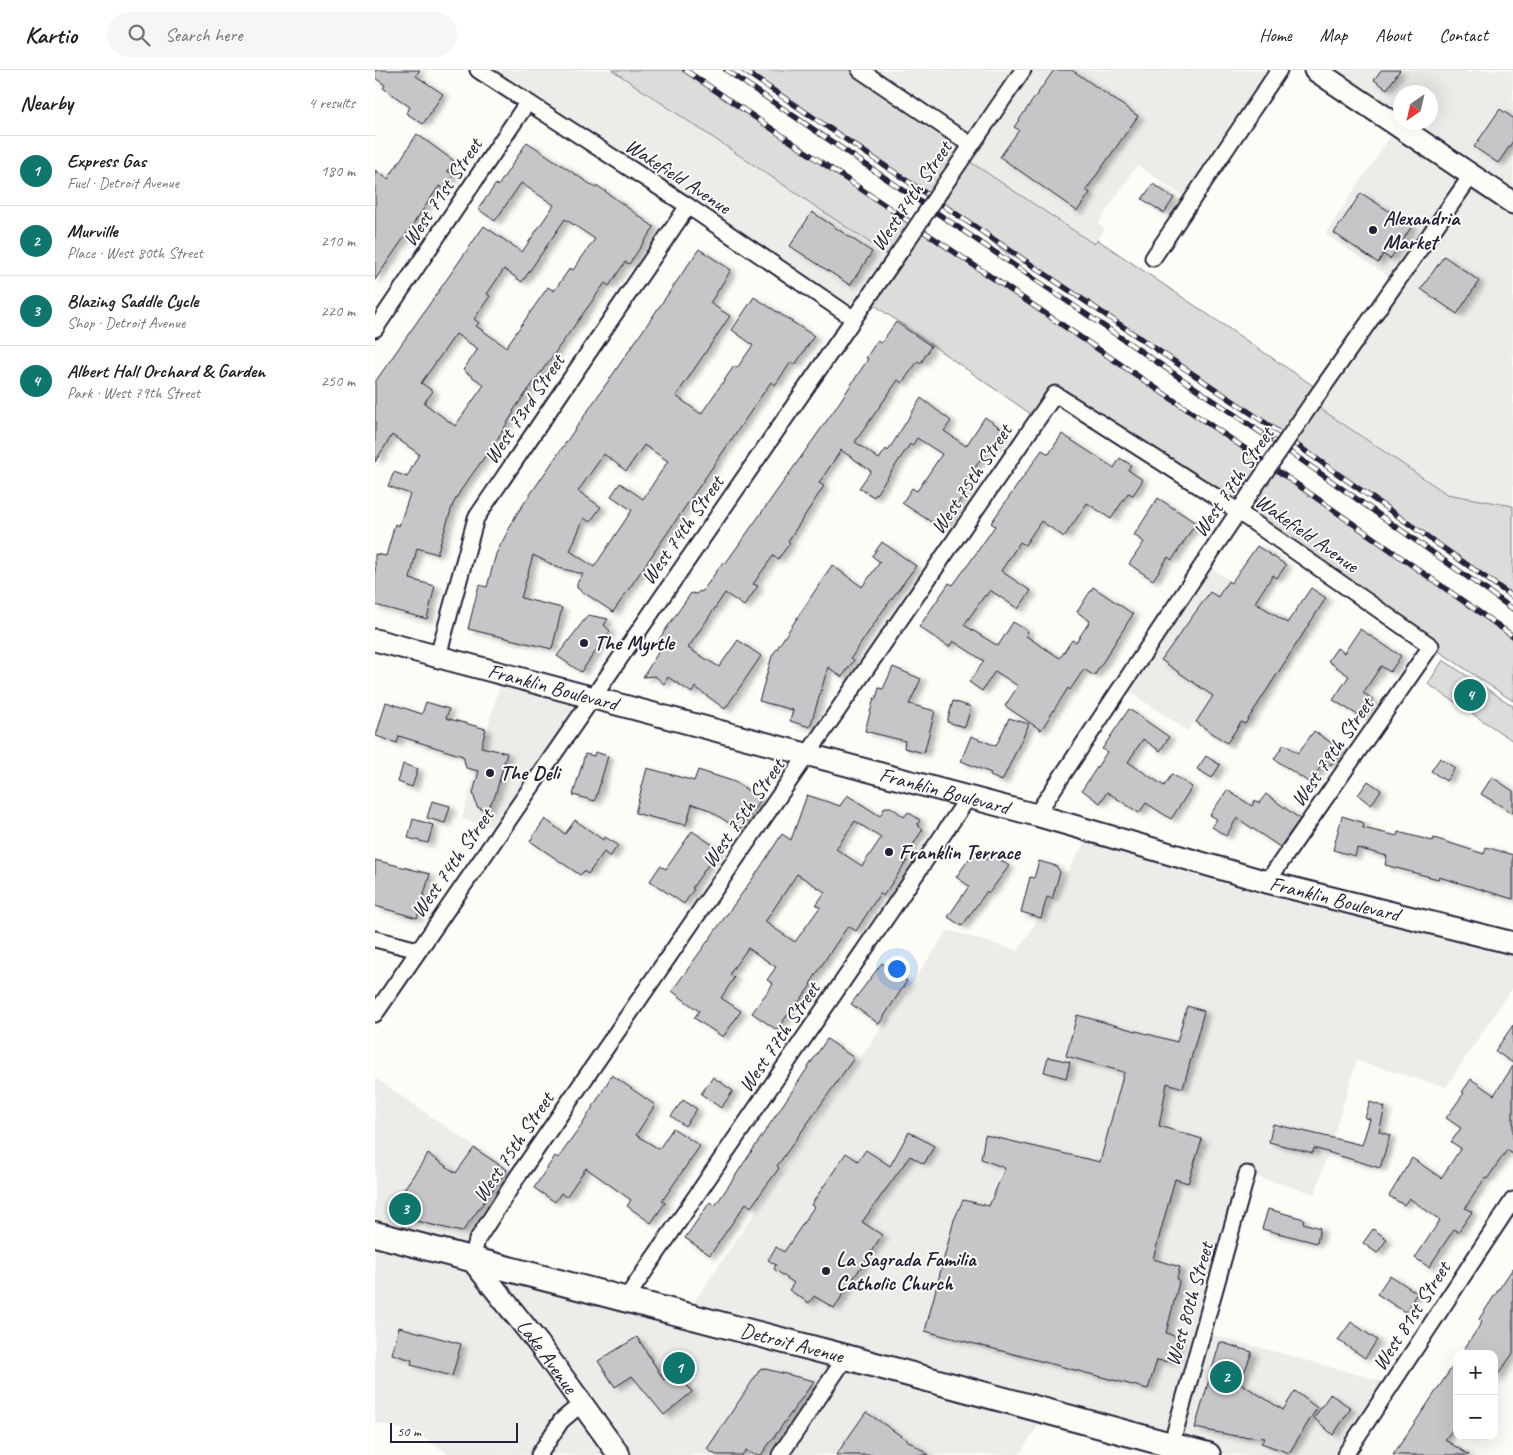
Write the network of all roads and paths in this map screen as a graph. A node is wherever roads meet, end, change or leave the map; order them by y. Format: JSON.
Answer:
{"nodes":[{"id":1,"x":478,"y":70,"type":"edge"},
{"id":2,"x":860,"y":70,"type":"edge"},
{"id":3,"x":1023,"y":70,"type":"edge"},
{"id":4,"x":1279,"y":70,"type":"edge"},
{"id":5,"x":1315,"y":70,"type":"edge"},
{"id":6,"x":527,"y":103,"type":"junction"},
{"id":7,"x":971,"y":145,"type":"junction"},
{"id":8,"x":1471,"y":176,"type":"junction"},
{"id":9,"x":1513,"y":203,"type":"edge"},
{"id":10,"x":688,"y":206,"type":"junction"},
{"id":11,"x":1153,"y":258,"type":"dead end"},
{"id":12,"x":854,"y":319,"type":"junction"},
{"id":13,"x":375,"y":329,"type":"edge"},
{"id":14,"x":1055,"y":394,"type":"joint"},
{"id":15,"x":1239,"y":512,"type":"junction"},
{"id":16,"x":375,"y":640,"type":"edge"},
{"id":17,"x":1431,"y":646,"type":"joint"},
{"id":18,"x":437,"y":656,"type":"junction"},
{"id":19,"x":594,"y":696,"type":"junction"},
{"id":20,"x":808,"y":755,"type":"junction"},
{"id":21,"x":968,"y":798,"type":"junction"},
{"id":22,"x":1036,"y":815,"type":"junction"},
{"id":23,"x":1267,"y":882,"type":"junction"},
{"id":24,"x":375,"y":939,"type":"edge"},
{"id":25,"x":1513,"y":943,"type":"edge"},
{"id":26,"x":418,"y":950,"type":"junction"},
{"id":27,"x":375,"y":1014,"type":"edge"},
{"id":28,"x":1247,"y":1174,"type":"dead end"},
{"id":29,"x":1513,"y":1200,"type":"edge"},
{"id":30,"x":375,"y":1234,"type":"edge"},
{"id":31,"x":473,"y":1260,"type":"junction"},
{"id":32,"x":625,"y":1300,"type":"junction"},
{"id":33,"x":846,"y":1357,"type":"junction"},
{"id":34,"x":582,"y":1403,"type":"junction"},
{"id":35,"x":1171,"y":1446,"type":"junction"},
{"id":36,"x":539,"y":1455,"type":"edge"},
{"id":37,"x":619,"y":1455,"type":"edge"},
{"id":38,"x":780,"y":1455,"type":"edge"},
{"id":39,"x":1208,"y":1455,"type":"edge"},
{"id":40,"x":1345,"y":1455,"type":"edge"}],
"edges":[{"from":1,"to":6,"type":"street","name":"Wakefield Avenue"},
{"from":2,"to":7,"type":"street"},
{"from":3,"to":7,"type":"street","name":"West 74th Street"},
{"from":4,"to":11,"type":"street"},
{"from":5,"to":8,"type":"street"},
{"from":6,"to":10,"type":"street","name":"Wakefield Avenue"},
{"from":6,"to":13,"type":"street","name":"West 71st Street"},
{"from":7,"to":12,"type":"street","name":"West 74th Street","bridge":true},
{"from":8,"to":9,"type":"street"},
{"from":8,"to":15,"type":"street","name":"West 77th Street","bridge":true},
{"from":10,"to":12,"type":"street","name":"Wakefield Avenue"},
{"from":10,"to":18,"type":"street","name":"West 73rd Street"},
{"from":12,"to":19,"type":"street","name":"West 74th Street"},
{"from":14,"to":15,"type":"street","name":"Wakefield Avenue"},
{"from":14,"to":20,"type":"street","name":"West 75th Street"},
{"from":15,"to":17,"type":"street","name":"Wakefield Avenue"},
{"from":15,"to":22,"type":"street","name":"West 77th Street"},
{"from":16,"to":18,"type":"street","name":"Franklin Boulevard"},
{"from":17,"to":23,"type":"street","name":"West 79th Street"},
{"from":18,"to":19,"type":"street","name":"Franklin Boulevard"},
{"from":19,"to":20,"type":"street","name":"Franklin Boulevard"},
{"from":19,"to":26,"type":"street","name":"West 74th Street"},
{"from":20,"to":21,"type":"street","name":"Franklin Boulevard"},
{"from":20,"to":31,"type":"street","name":"West 75th Street"},
{"from":21,"to":22,"type":"street","name":"Franklin Boulevard"},
{"from":21,"to":32,"type":"street","name":"West 77th Street"},
{"from":22,"to":23,"type":"street","name":"Franklin Boulevard"},
{"from":23,"to":25,"type":"street","name":"Franklin Boulevard"},
{"from":24,"to":26,"type":"street"},
{"from":26,"to":27,"type":"street","name":"West 74th Street"},
{"from":28,"to":35,"type":"street","name":"West 80th Street"},
{"from":29,"to":40,"type":"street","name":"West 81st Street"},
{"from":30,"to":31,"type":"main road","name":"Detroit Avenue"},
{"from":31,"to":32,"type":"main road","name":"Detroit Avenue"},
{"from":31,"to":34,"type":"street","name":"Lake Avenue"},
{"from":32,"to":33,"type":"main road","name":"Detroit Avenue"},
{"from":33,"to":35,"type":"main road","name":"Detroit Avenue"},
{"from":33,"to":38,"type":"street"},
{"from":34,"to":36,"type":"street"},
{"from":34,"to":37,"type":"street","name":"Lake Avenue"},
{"from":35,"to":39,"type":"main road","name":"Detroit Avenue"}]}
